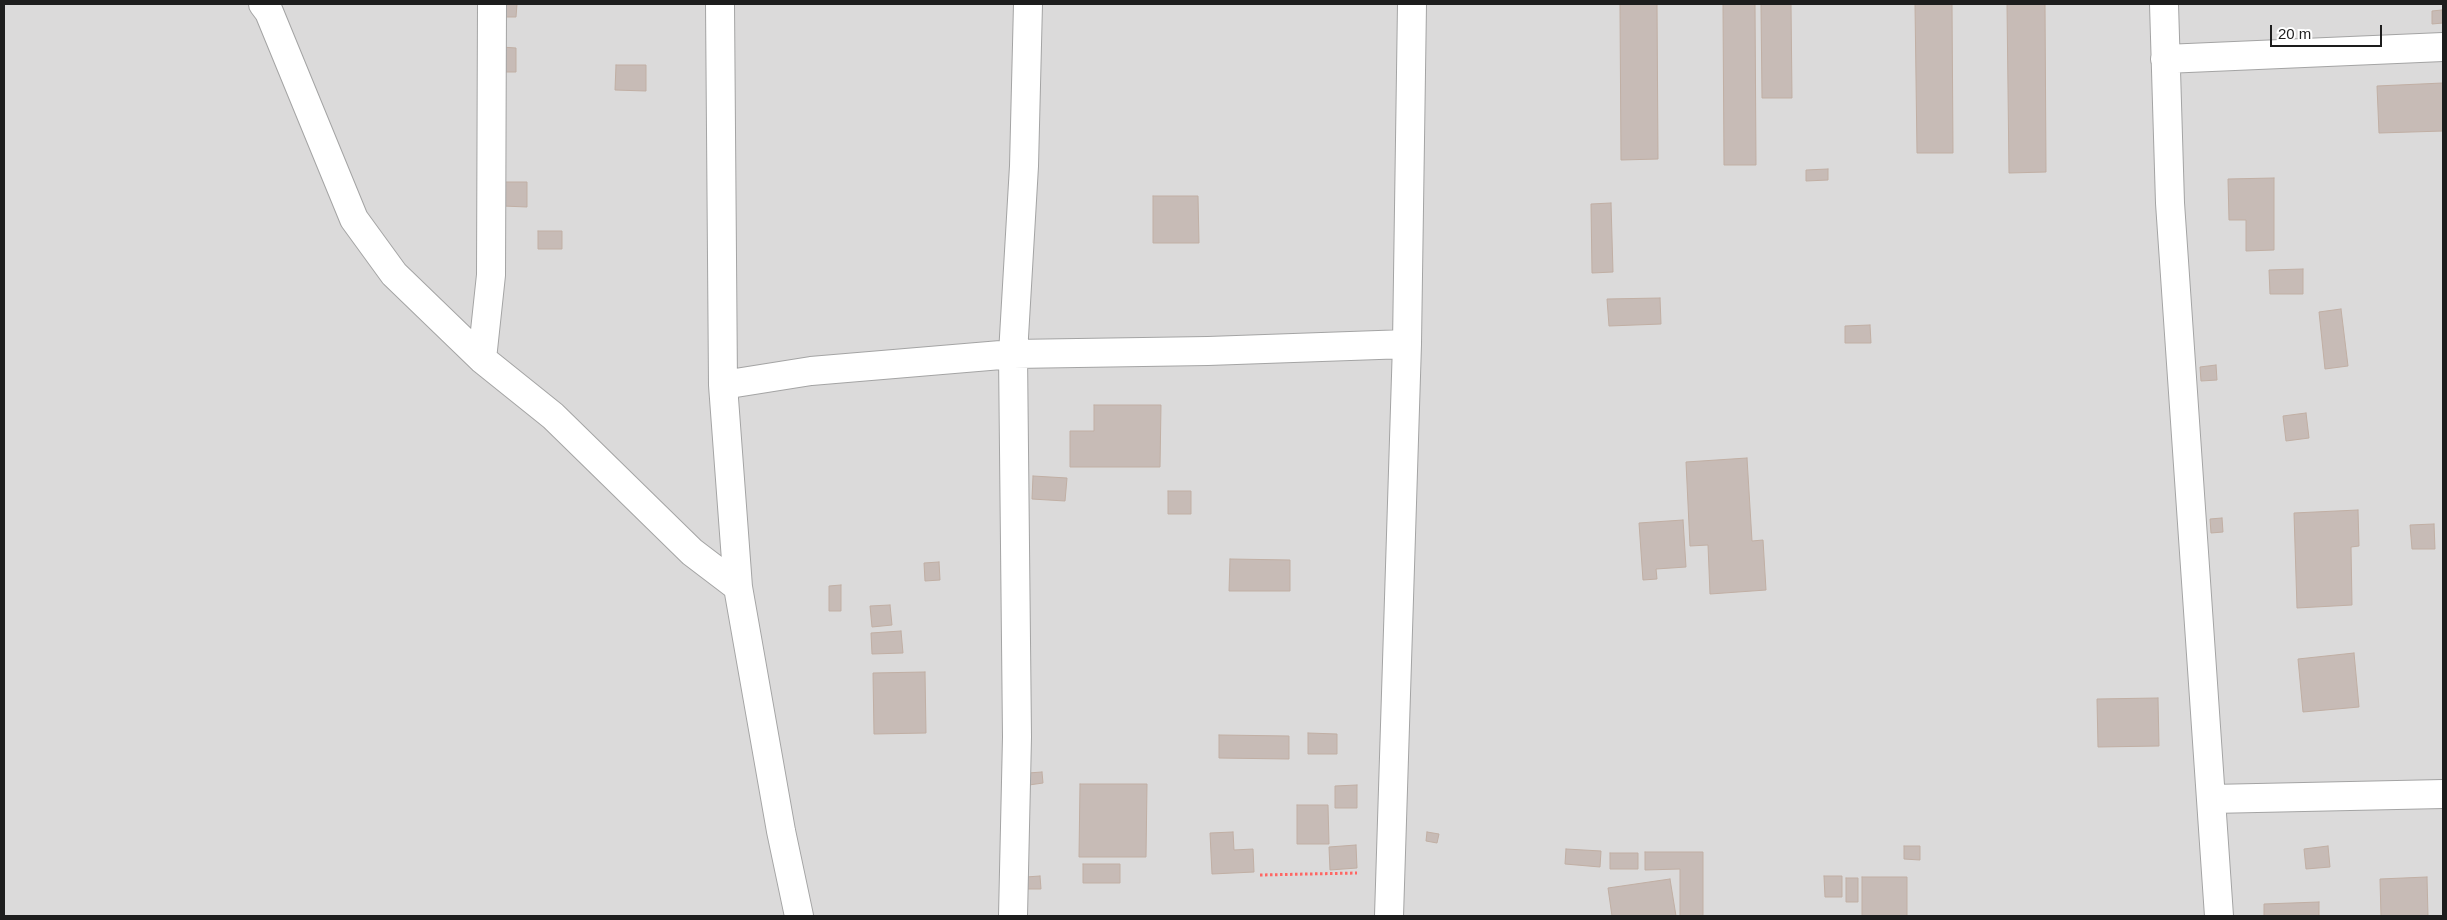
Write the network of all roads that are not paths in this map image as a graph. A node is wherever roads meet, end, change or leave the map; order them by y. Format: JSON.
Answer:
{"nodes":[{"id":1,"x":492,"y":4,"type":"edge"},
{"id":2,"x":720,"y":4,"type":"edge"},
{"id":3,"x":1028,"y":4,"type":"edge"},
{"id":4,"x":1412,"y":4,"type":"edge"},
{"id":5,"x":2164,"y":4,"type":"edge"},
{"id":6,"x":271,"y":6,"type":"edge"},
{"id":7,"x":2443,"y":47,"type":"edge"},
{"id":8,"x":2165,"y":59,"type":"junction"},
{"id":9,"x":1407,"y":344,"type":"junction"},
{"id":10,"x":1013,"y":354,"type":"junction"},
{"id":11,"x":482,"y":359,"type":"junction"},
{"id":12,"x":723,"y":385,"type":"junction"},
{"id":13,"x":738,"y":587,"type":"junction"},
{"id":14,"x":2443,"y":794,"type":"edge"},
{"id":15,"x":2211,"y":799,"type":"junction"},
{"id":16,"x":799,"y":916,"type":"edge"},
{"id":17,"x":1013,"y":916,"type":"edge"},
{"id":18,"x":1389,"y":916,"type":"edge"},
{"id":19,"x":2219,"y":916,"type":"edge"}],
"edges":[{"from":1,"to":11,"type":"street"},
{"from":2,"to":12,"type":"street"},
{"from":3,"to":10,"type":"street"},
{"from":4,"to":9,"type":"street"},
{"from":5,"to":8,"type":"street"},
{"from":6,"to":11,"type":"street"},
{"from":7,"to":8,"type":"street"},
{"from":8,"to":15,"type":"street"},
{"from":9,"to":10,"type":"street"},
{"from":9,"to":18,"type":"street"},
{"from":10,"to":12,"type":"street"},
{"from":10,"to":17,"type":"street"},
{"from":11,"to":13,"type":"street"},
{"from":12,"to":13,"type":"street"},
{"from":13,"to":16,"type":"street"},
{"from":14,"to":15,"type":"street"},
{"from":15,"to":19,"type":"street"}]}
